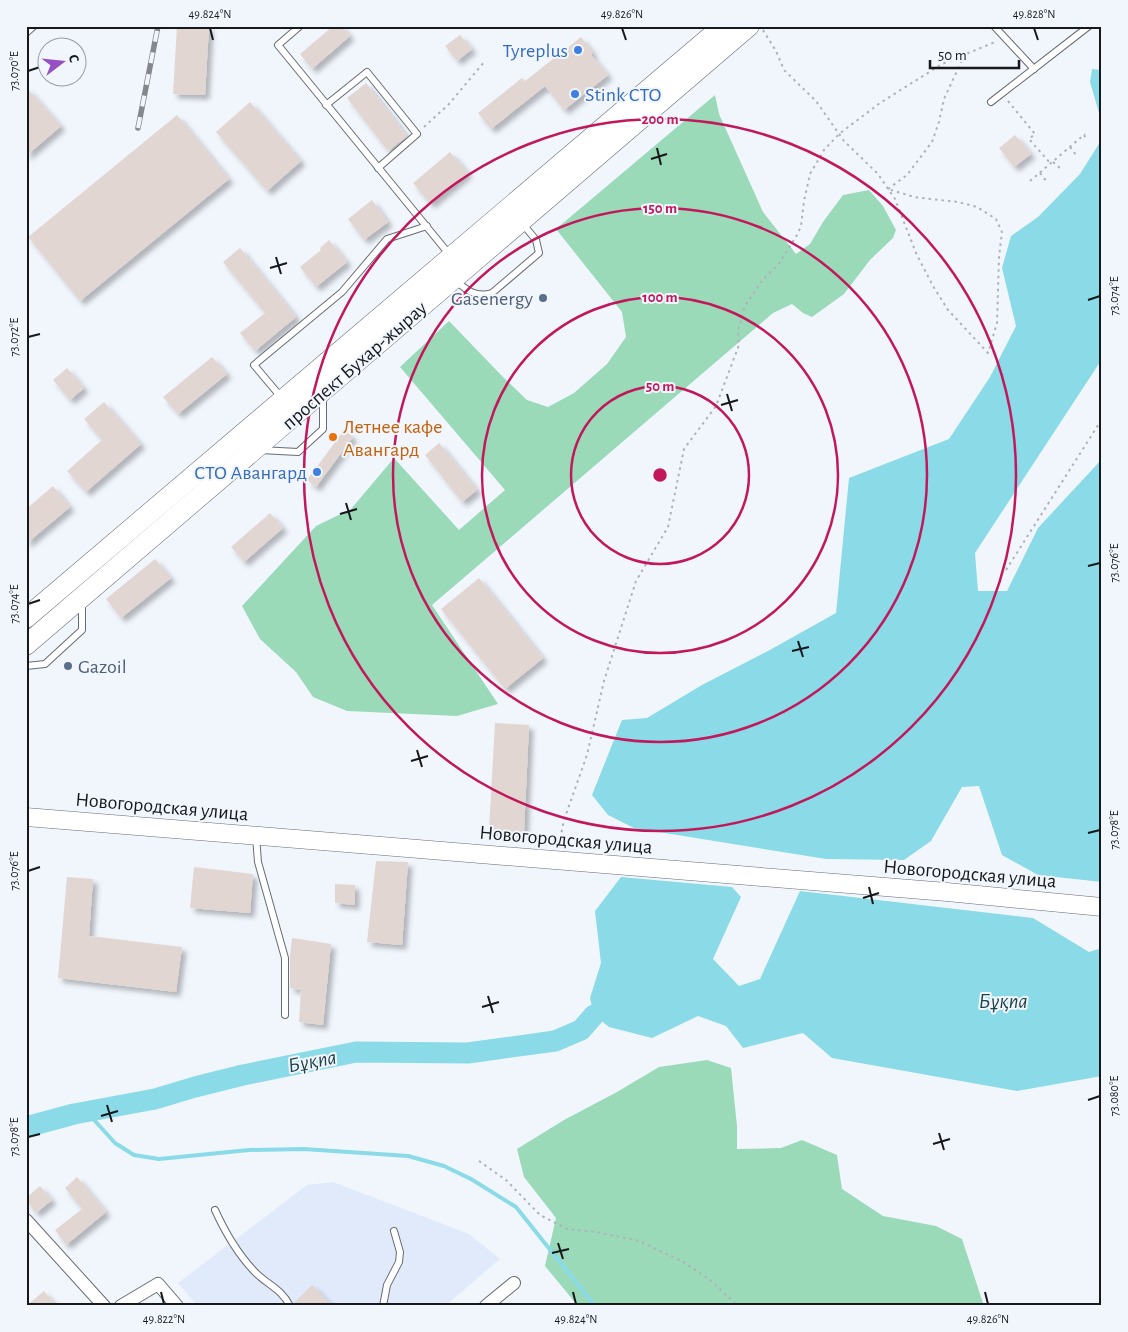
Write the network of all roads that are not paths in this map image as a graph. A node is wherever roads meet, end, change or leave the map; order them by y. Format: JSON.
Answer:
{"nodes":[{"id":1,"x":34,"y":26,"type":"edge"},
{"id":2,"x":300,"y":26,"type":"edge"},
{"id":3,"x":723,"y":26,"type":"edge"},
{"id":4,"x":749,"y":26,"type":"edge"},
{"id":5,"x":994,"y":26,"type":"edge"},
{"id":6,"x":1089,"y":26,"type":"edge"},
{"id":7,"x":26,"y":33,"type":"edge"},
{"id":8,"x":1034,"y":69,"type":"junction"},
{"id":9,"x":991,"y":102,"type":"dead end"},
{"id":10,"x":326,"y":105,"type":"junction"},
{"id":11,"x":378,"y":168,"type":"junction"},
{"id":12,"x":521,"y":222,"type":"junction"},
{"id":13,"x":427,"y":226,"type":"junction"},
{"id":14,"x":451,"y":257,"type":"junction"},
{"id":15,"x":454,"y":279,"type":"junction"},
{"id":16,"x":323,"y":390,"type":"junction"},
{"id":17,"x":290,"y":407,"type":"junction"},
{"id":18,"x":254,"y":450,"type":"junction"},
{"id":19,"x":82,"y":597,"type":"junction"},
{"id":20,"x":26,"y":618,"type":"edge"},
{"id":21,"x":26,"y":644,"type":"edge"},
{"id":22,"x":26,"y":666,"type":"edge"},
{"id":23,"x":26,"y":817,"type":"edge"},
{"id":24,"x":256,"y":835,"type":"junction"},
{"id":25,"x":1102,"y":907,"type":"edge"},
{"id":26,"x":285,"y":1015,"type":"dead end"},
{"id":27,"x":214,"y":1210,"type":"dead end"},
{"id":28,"x":26,"y":1220,"type":"edge"},
{"id":29,"x":394,"y":1231,"type":"dead end"},
{"id":30,"x":514,"y":1283,"type":"dead end"},
{"id":31,"x":104,"y":1306,"type":"edge"},
{"id":32,"x":121,"y":1306,"type":"edge"},
{"id":33,"x":177,"y":1306,"type":"edge"},
{"id":34,"x":290,"y":1306,"type":"edge"},
{"id":35,"x":383,"y":1306,"type":"edge"},
{"id":36,"x":486,"y":1306,"type":"edge"}],
"edges":[{"from":1,"to":7,"type":"lane"},
{"from":2,"to":10,"type":"lane"},
{"from":3,"to":14,"type":"main road","name":"проспект Бухар-жырау"},
{"from":4,"to":12,"type":"main road","name":"проспект Бухар-жырау"},
{"from":5,"to":8,"type":"lane"},
{"from":6,"to":8,"type":"lane"},
{"from":8,"to":9,"type":"lane"},
{"from":10,"to":11,"type":"lane"},
{"from":10,"to":11,"type":"lane"},
{"from":11,"to":13,"type":"lane"},
{"from":12,"to":15,"type":"main road","name":"проспект Бухар-жырау"},
{"from":12,"to":15,"type":"lane"},
{"from":13,"to":14,"type":"lane"},
{"from":13,"to":17,"type":"lane"},
{"from":14,"to":17,"type":"main road","name":"проспект Бухар-жырау"},
{"from":15,"to":16,"type":"main road","name":"проспект Бухар-жырау"},
{"from":16,"to":17,"type":"main road","name":"проспект Бухар-жырау"},
{"from":16,"to":18,"type":"lane"},
{"from":17,"to":18,"type":"main road","name":"проспект Бухар-жырау"},
{"from":17,"to":20,"type":"main road","name":"проспект Бухар-жырау"},
{"from":18,"to":19,"type":"main road","name":"проспект Бухар-жырау"},
{"from":19,"to":21,"type":"main road","name":"проспект Бухар-жырау"},
{"from":19,"to":22,"type":"lane"},
{"from":23,"to":24,"type":"street","name":"Новогородская улица"},
{"from":24,"to":25,"type":"street","name":"Новогородская улица"},
{"from":24,"to":26,"type":"lane"},
{"from":27,"to":34,"type":"lane"},
{"from":28,"to":31,"type":"street"},
{"from":29,"to":35,"type":"lane"},
{"from":30,"to":36,"type":"street"},
{"from":32,"to":33,"type":"street"}]}
